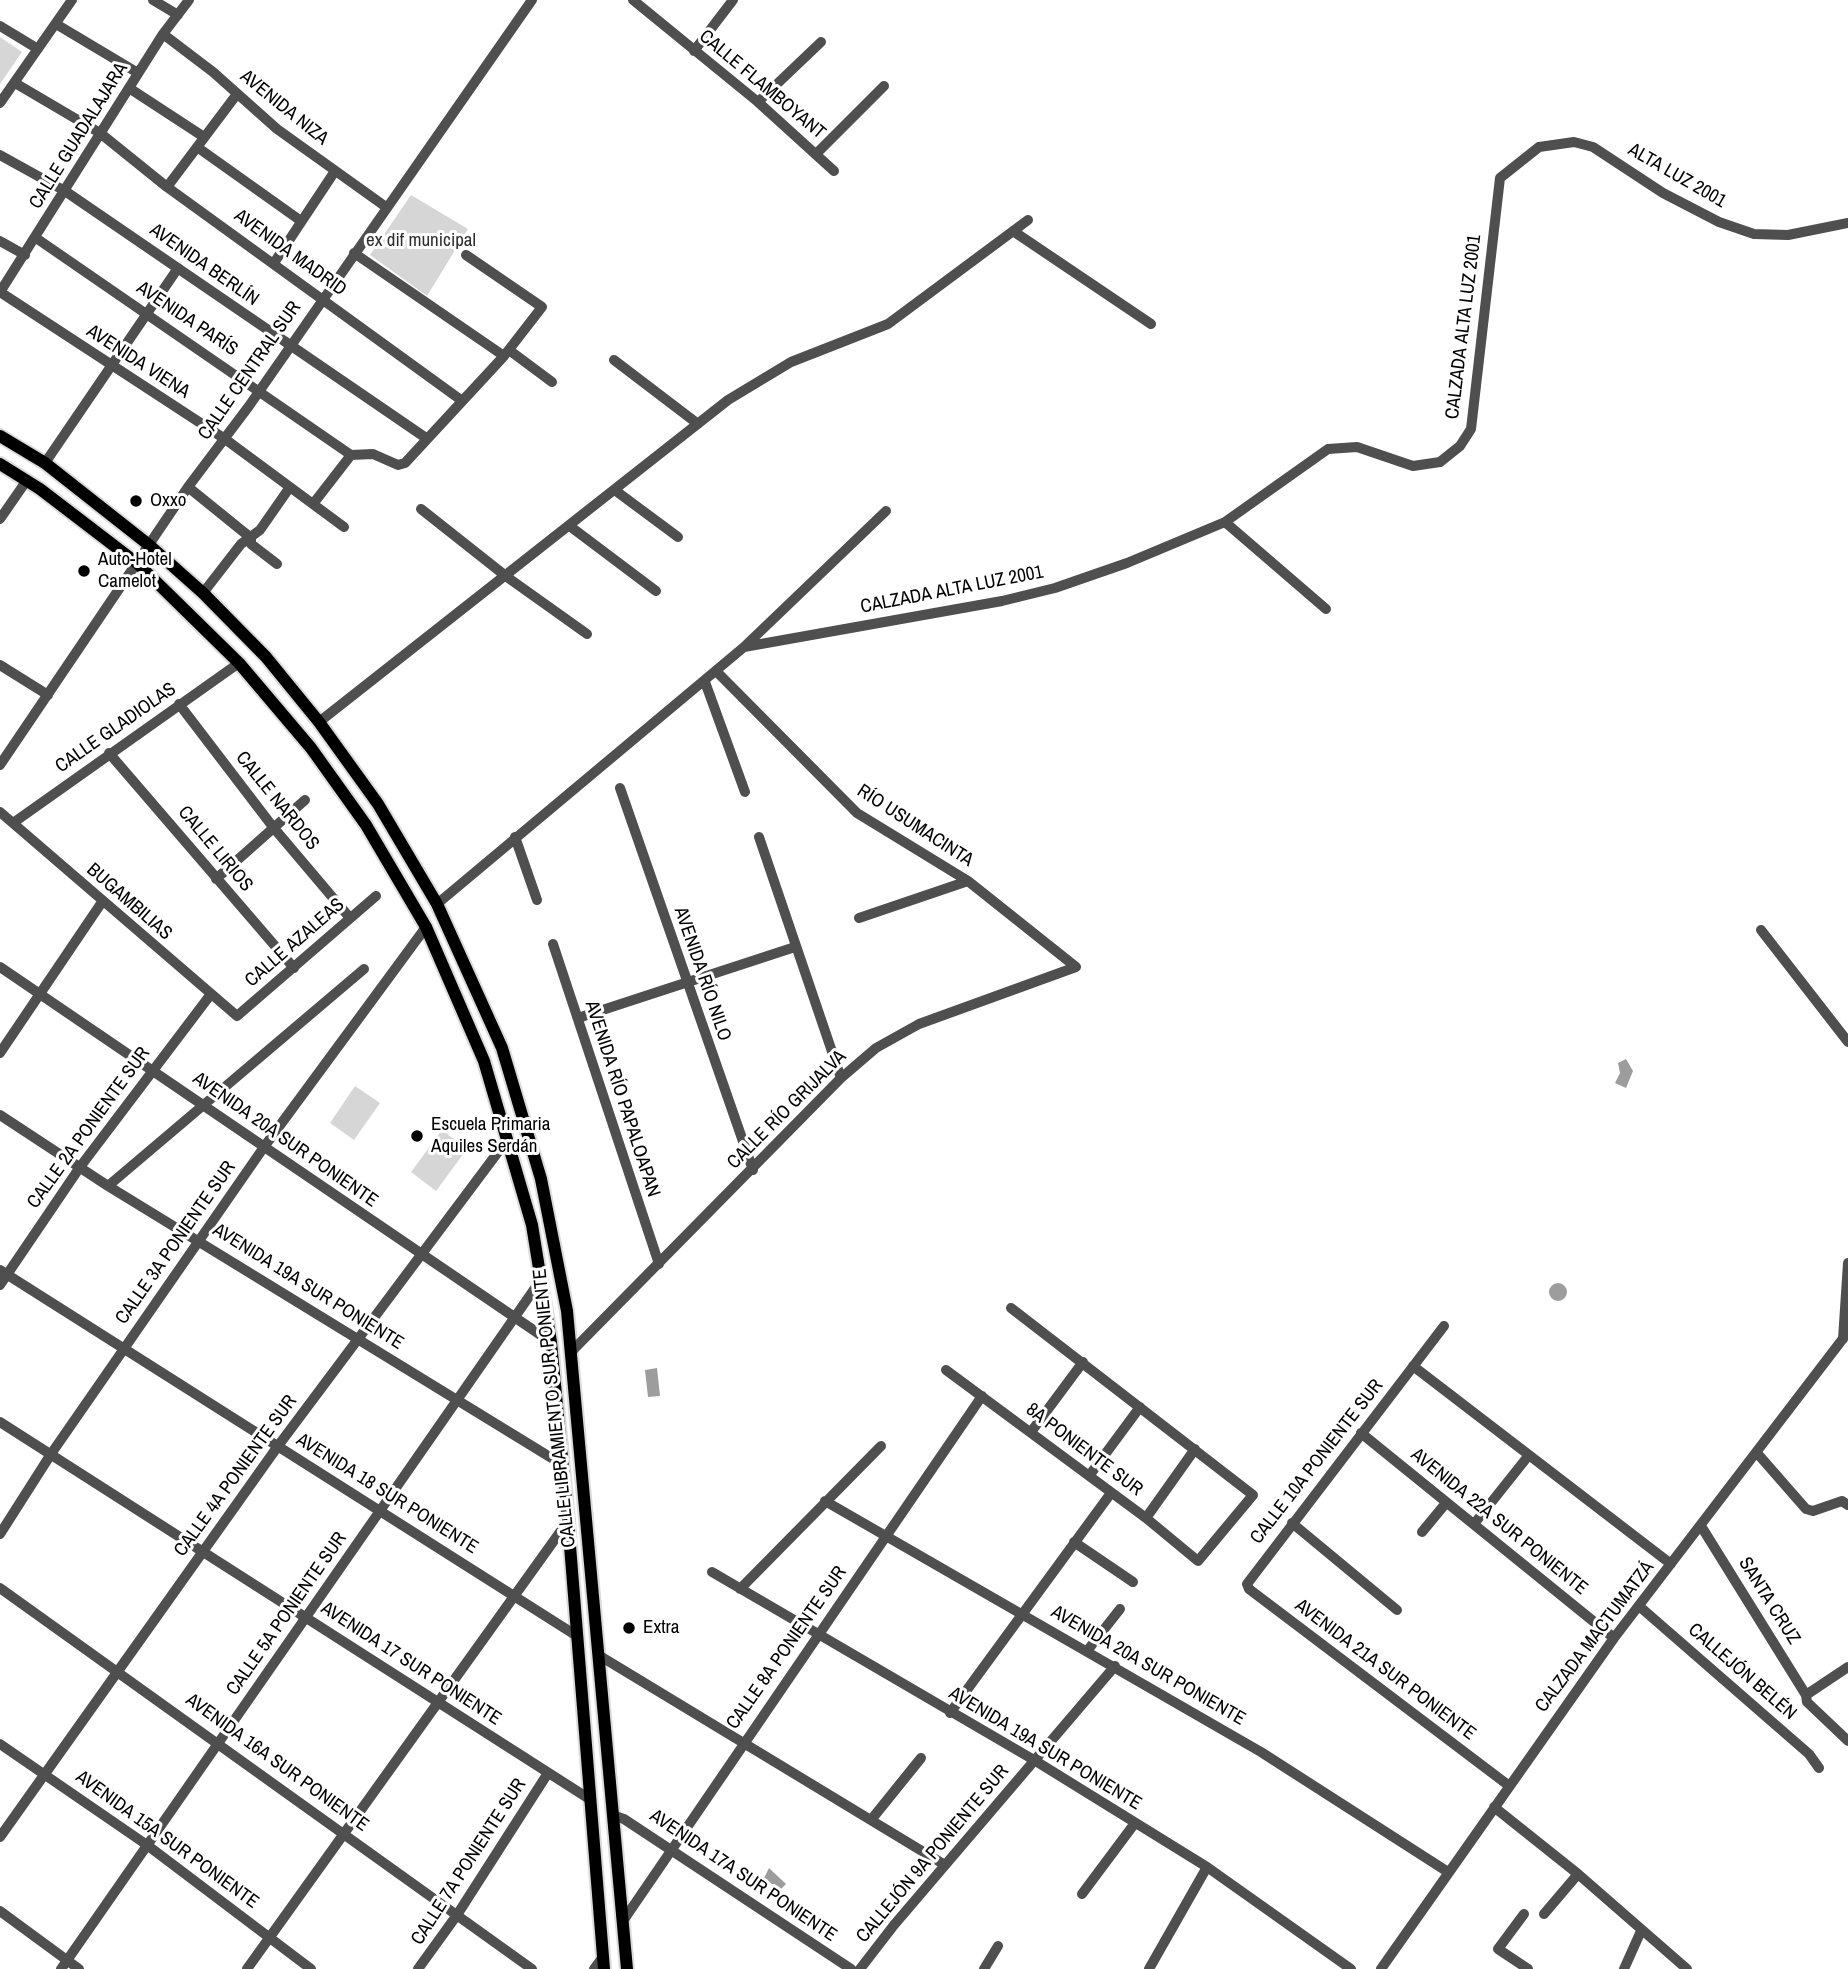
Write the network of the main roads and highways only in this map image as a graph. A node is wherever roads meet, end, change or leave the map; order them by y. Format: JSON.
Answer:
{"nodes":[{"id":1,"x":0,"y":436,"type":"edge"},
{"id":2,"x":0,"y":464,"type":"edge"},
{"id":3,"x":604,"y":1963,"type":"edge"},
{"id":4,"x":627,"y":1969,"type":"edge"}],
"edges":[{"from":1,"to":4,"type":"main road","name":"CALLE LIBRAMIENTO SUR PONIENTE"},
{"from":2,"to":3,"type":"main road","name":"CALLE LIBRAMIENTO SUR PONIENTE"}]}
